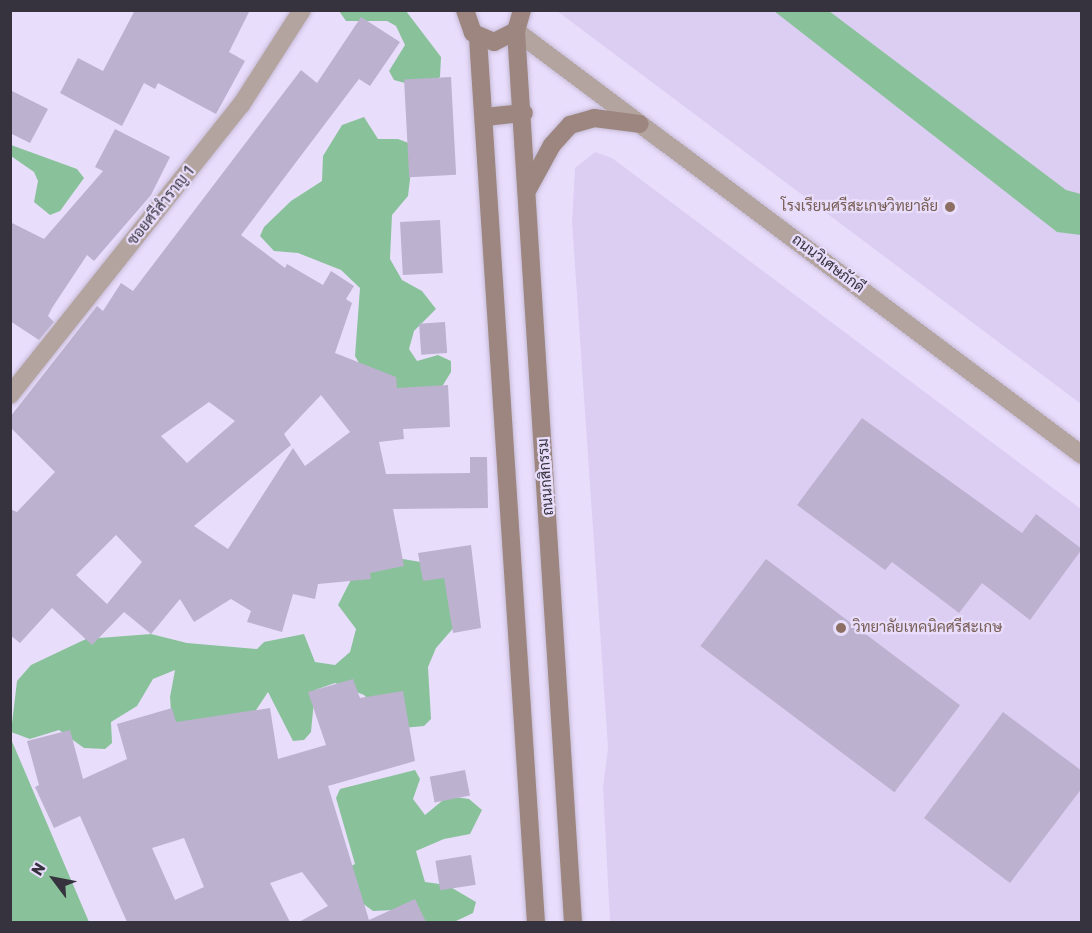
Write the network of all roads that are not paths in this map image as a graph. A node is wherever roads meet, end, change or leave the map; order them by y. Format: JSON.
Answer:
{"nodes":[{"id":1,"x":302,"y":10,"type":"edge"},
{"id":2,"x":465,"y":10,"type":"edge"},
{"id":3,"x":522,"y":10,"type":"edge"},
{"id":4,"x":516,"y":31,"type":"junction"},
{"id":5,"x":478,"y":38,"type":"junction"},
{"id":6,"x":524,"y":113,"type":"junction"},
{"id":7,"x":485,"y":117,"type":"junction"},
{"id":8,"x":640,"y":124,"type":"junction"},
{"id":9,"x":528,"y":189,"type":"junction"},
{"id":10,"x":10,"y":395,"type":"edge"},
{"id":11,"x":1082,"y":454,"type":"edge"},
{"id":12,"x":536,"y":922,"type":"edge"},
{"id":13,"x":573,"y":922,"type":"edge"}],
"edges":[{"from":1,"to":10,"type":"street","name":"ซอยศรีสำราญ 1"},
{"from":2,"to":5,"type":"main road"},
{"from":3,"to":4,"type":"main road"},
{"from":4,"to":5,"type":"main road"},
{"from":4,"to":6,"type":"main road","name":"ถนนกสิกรรม"},
{"from":4,"to":8,"type":"street","name":"ถนนวิเศษภักดี"},
{"from":5,"to":7,"type":"main road"},
{"from":6,"to":7,"type":"main road"},
{"from":6,"to":9,"type":"main road","name":"ถนนกสิกรรม"},
{"from":7,"to":12,"type":"main road"},
{"from":8,"to":9,"type":"main road"},
{"from":8,"to":11,"type":"street","name":"ถนนวิเศษภักดี"},
{"from":9,"to":13,"type":"main road","name":"ถนนกสิกรรม"}]}
